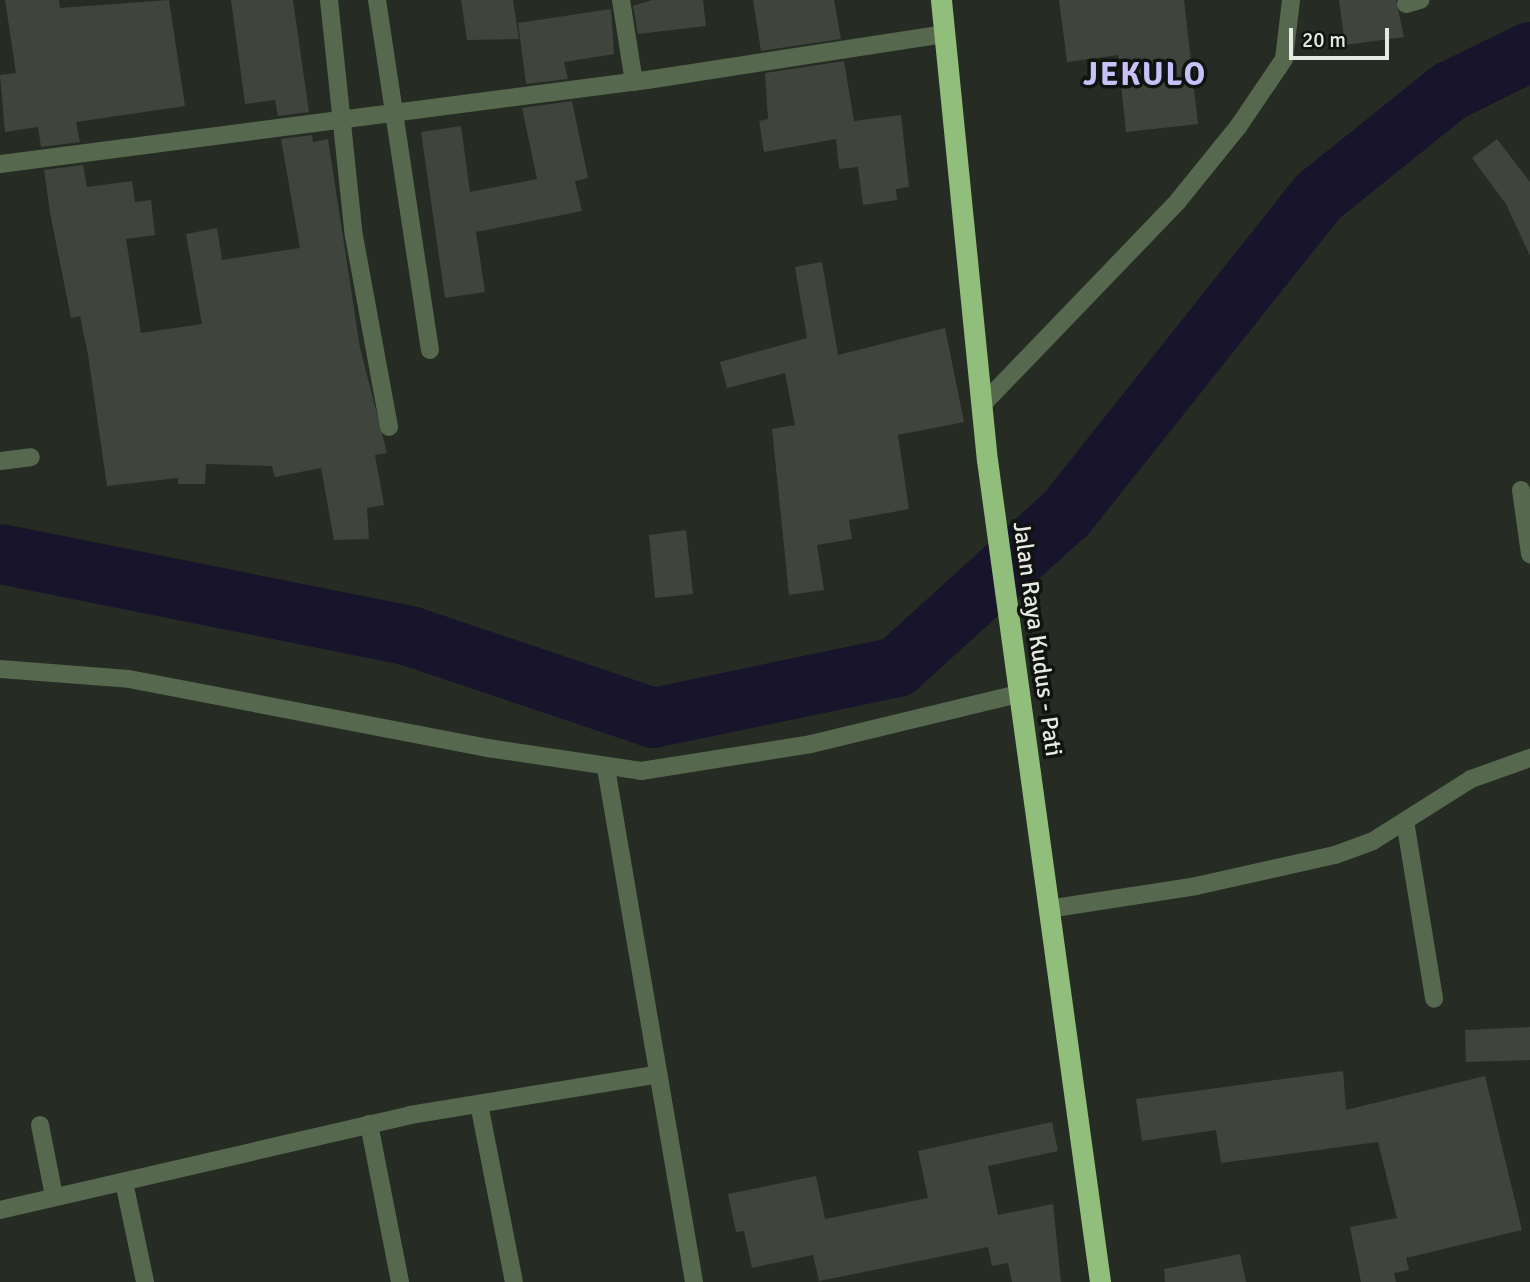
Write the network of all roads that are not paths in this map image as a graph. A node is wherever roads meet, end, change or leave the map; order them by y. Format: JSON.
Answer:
{"nodes":[{"id":1,"x":329,"y":0,"type":"edge"},
{"id":2,"x":377,"y":0,"type":"edge"},
{"id":3,"x":621,"y":0,"type":"edge"},
{"id":4,"x":941,"y":0,"type":"edge"},
{"id":5,"x":1291,"y":0,"type":"edge"},
{"id":6,"x":945,"y":34,"type":"junction"},
{"id":7,"x":634,"y":82,"type":"junction"},
{"id":8,"x":385,"y":115,"type":"junction"},
{"id":9,"x":347,"y":120,"type":"junction"},
{"id":10,"x":0,"y":164,"type":"edge"},
{"id":11,"x":430,"y":349,"type":"dead end"},
{"id":12,"x":982,"y":405,"type":"junction"},
{"id":13,"x":389,"y":427,"type":"dead end"},
{"id":14,"x":31,"y":457,"type":"dead end"},
{"id":15,"x":0,"y":461,"type":"edge"},
{"id":16,"x":1521,"y":490,"type":"dead end"},
{"id":17,"x":1530,"y":554,"type":"edge"},
{"id":18,"x":0,"y":669,"type":"edge"},
{"id":19,"x":1018,"y":694,"type":"junction"},
{"id":20,"x":1530,"y":758,"type":"edge"},
{"id":21,"x":607,"y":768,"type":"junction"},
{"id":22,"x":1405,"y":821,"type":"junction"},
{"id":23,"x":1048,"y":909,"type":"junction"},
{"id":24,"x":1434,"y":999,"type":"dead end"},
{"id":25,"x":655,"y":1075,"type":"junction"},
{"id":26,"x":479,"y":1104,"type":"junction"},
{"id":27,"x":369,"y":1124,"type":"junction"},
{"id":28,"x":40,"y":1125,"type":"dead end"},
{"id":29,"x":124,"y":1182,"type":"junction"},
{"id":30,"x":54,"y":1196,"type":"junction"},
{"id":31,"x":0,"y":1210,"type":"edge"},
{"id":32,"x":145,"y":1282,"type":"edge"},
{"id":33,"x":400,"y":1282,"type":"edge"},
{"id":34,"x":514,"y":1282,"type":"edge"},
{"id":35,"x":694,"y":1282,"type":"edge"},
{"id":36,"x":1100,"y":1282,"type":"edge"}],
"edges":[{"from":1,"to":9,"type":"street"},
{"from":2,"to":8,"type":"street"},
{"from":3,"to":7,"type":"street"},
{"from":4,"to":6,"type":"highway","name":"Jalan Raya Kudus - Pati"},
{"from":5,"to":12,"type":"street"},
{"from":6,"to":7,"type":"street"},
{"from":6,"to":12,"type":"highway","name":"Jalan Raya Kudus - Pati"},
{"from":7,"to":8,"type":"street"},
{"from":8,"to":9,"type":"street"},
{"from":8,"to":11,"type":"street"},
{"from":9,"to":10,"type":"street"},
{"from":9,"to":13,"type":"street"},
{"from":12,"to":19,"type":"highway","name":"Jalan Raya Kudus - Pati"},
{"from":14,"to":15,"type":"street"},
{"from":16,"to":17,"type":"street"},
{"from":18,"to":21,"type":"street"},
{"from":19,"to":21,"type":"street"},
{"from":19,"to":23,"type":"highway","name":"Jalan Raya Kudus - Pati"},
{"from":20,"to":22,"type":"street"},
{"from":21,"to":25,"type":"street"},
{"from":22,"to":23,"type":"street"},
{"from":22,"to":24,"type":"street"},
{"from":23,"to":36,"type":"highway","name":"Jalan Raya Kudus - Pati"},
{"from":25,"to":26,"type":"street"},
{"from":25,"to":35,"type":"street"},
{"from":26,"to":27,"type":"street"},
{"from":26,"to":34,"type":"street"},
{"from":27,"to":29,"type":"street"},
{"from":27,"to":33,"type":"street"},
{"from":28,"to":30,"type":"street"},
{"from":29,"to":30,"type":"street"},
{"from":29,"to":32,"type":"street"},
{"from":30,"to":31,"type":"street"}]}
